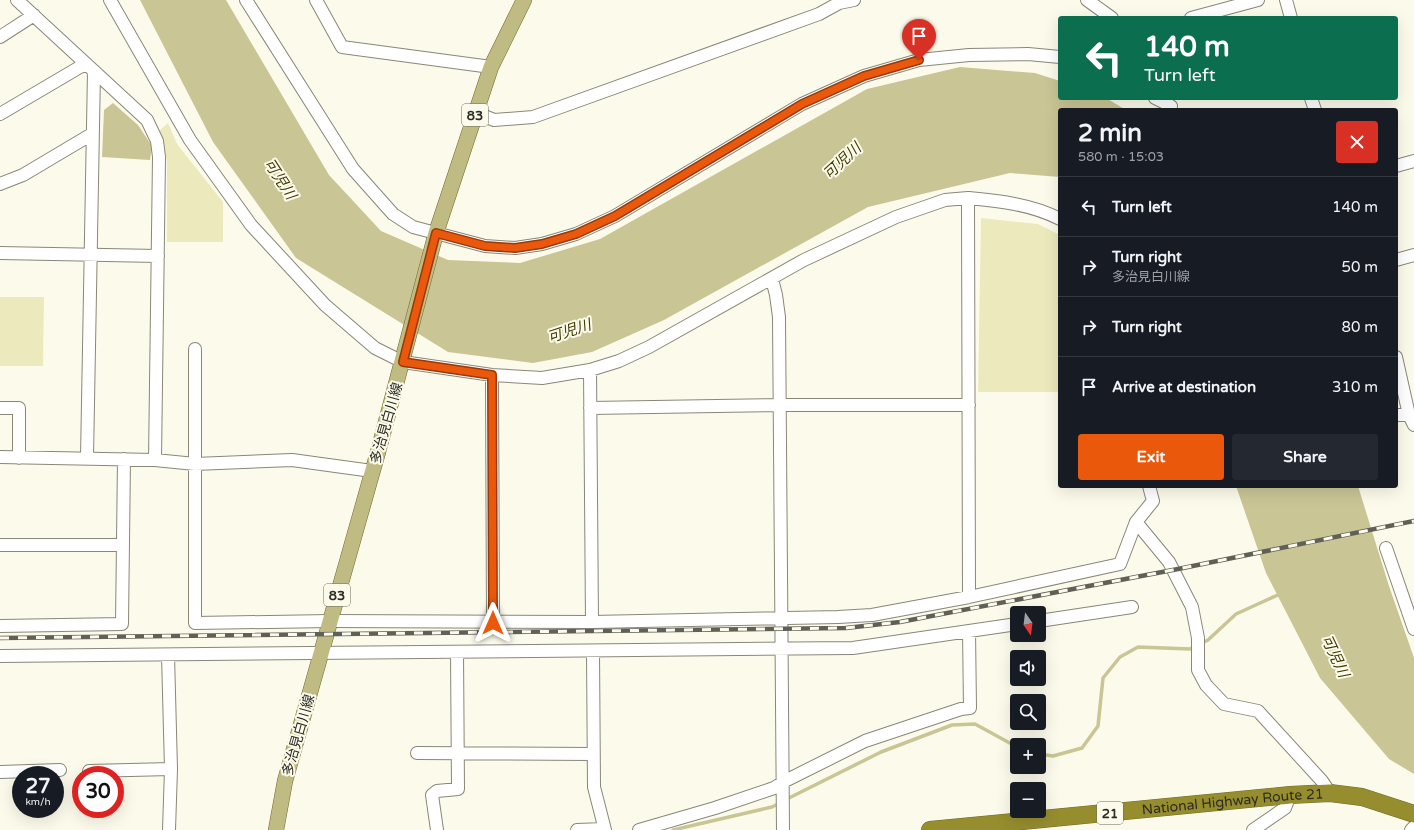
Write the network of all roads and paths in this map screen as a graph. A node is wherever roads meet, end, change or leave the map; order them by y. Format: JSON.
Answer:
{"nodes":[{"id":1,"x":17,"y":0,"type":"edge"},
{"id":2,"x":110,"y":0,"type":"edge"},
{"id":3,"x":246,"y":0,"type":"edge"},
{"id":4,"x":316,"y":0,"type":"edge"},
{"id":5,"x":524,"y":0,"type":"edge"},
{"id":6,"x":827,"y":0,"type":"edge"},
{"id":7,"x":854,"y":0,"type":"edge"},
{"id":8,"x":1087,"y":0,"type":"edge"},
{"id":9,"x":1258,"y":0,"type":"edge"},
{"id":10,"x":1286,"y":0,"type":"edge"},
{"id":11,"x":839,"y":3,"type":"junction"},
{"id":12,"x":34,"y":15,"type":"junction"},
{"id":13,"x":1109,"y":16,"type":"edge"},
{"id":14,"x":1198,"y":16,"type":"edge"},
{"id":15,"x":1290,"y":16,"type":"edge"},
{"id":16,"x":0,"y":36,"type":"edge"},
{"id":17,"x":1058,"y":57,"type":"edge"},
{"id":18,"x":89,"y":67,"type":"junction"},
{"id":19,"x":492,"y":67,"type":"junction"},
{"id":20,"x":1160,"y":100,"type":"edge"},
{"id":21,"x":1172,"y":105,"type":"edge"},
{"id":22,"x":475,"y":112,"type":"junction"},
{"id":23,"x":0,"y":114,"type":"edge"},
{"id":24,"x":92,"y":134,"type":"junction"},
{"id":25,"x":1414,"y":161,"type":"edge"},
{"id":26,"x":1398,"y":165,"type":"edge"},
{"id":27,"x":0,"y":184,"type":"edge"},
{"id":28,"x":968,"y":198,"type":"junction"},
{"id":29,"x":1058,"y":218,"type":"edge"},
{"id":30,"x":436,"y":233,"type":"junction"},
{"id":31,"x":0,"y":254,"type":"edge"},
{"id":32,"x":90,"y":255,"type":"junction"},
{"id":33,"x":1414,"y":255,"type":"edge"},
{"id":34,"x":158,"y":256,"type":"junction"},
{"id":35,"x":1398,"y":259,"type":"edge"},
{"id":36,"x":772,"y":279,"type":"junction"},
{"id":37,"x":195,"y":349,"type":"dead end"},
{"id":38,"x":403,"y":362,"type":"junction"},
{"id":39,"x":1398,"y":363,"type":"edge"},
{"id":40,"x":590,"y":370,"type":"junction"},
{"id":41,"x":492,"y":375,"type":"junction"},
{"id":42,"x":1410,"y":396,"type":"edge"},
{"id":43,"x":779,"y":405,"type":"junction"},
{"id":44,"x":969,"y":405,"type":"junction"},
{"id":45,"x":0,"y":408,"type":"edge"},
{"id":46,"x":590,"y":408,"type":"junction"},
{"id":47,"x":1398,"y":416,"type":"edge"},
{"id":48,"x":1412,"y":420,"type":"edge"},
{"id":49,"x":0,"y":457,"type":"edge"},
{"id":50,"x":19,"y":458,"type":"junction"},
{"id":51,"x":87,"y":458,"type":"junction"},
{"id":52,"x":124,"y":459,"type":"junction"},
{"id":53,"x":155,"y":460,"type":"junction"},
{"id":54,"x":195,"y":464,"type":"junction"},
{"id":55,"x":372,"y":471,"type":"junction"},
{"id":56,"x":1149,"y":488,"type":"edge"},
{"id":57,"x":1136,"y":522,"type":"junction"},
{"id":58,"x":0,"y":545,"type":"edge"},
{"id":59,"x":122,"y":546,"type":"junction"},
{"id":60,"x":1386,"y":548,"type":"dead end"},
{"id":61,"x":969,"y":597,"type":"junction"},
{"id":62,"x":1132,"y":607,"type":"dead end"},
{"id":63,"x":781,"y":619,"type":"junction"},
{"id":64,"x":1046,"y":620,"type":"edge"},
{"id":65,"x":330,"y":621,"type":"junction"},
{"id":66,"x":592,"y":622,"type":"junction"},
{"id":67,"x":493,"y":623,"type":"junction"},
{"id":68,"x":1010,"y":625,"type":"edge"},
{"id":69,"x":0,"y":626,"type":"edge"},
{"id":70,"x":1414,"y":629,"type":"edge"},
{"id":71,"x":968,"y":632,"type":"junction"},
{"id":72,"x":781,"y":650,"type":"junction"},
{"id":73,"x":457,"y":652,"type":"junction"},
{"id":74,"x":593,"y":652,"type":"junction"},
{"id":75,"x":322,"y":654,"type":"junction"},
{"id":76,"x":168,"y":655,"type":"junction"},
{"id":77,"x":0,"y":656,"type":"edge"},
{"id":78,"x":417,"y":753,"type":"dead end"},
{"id":79,"x":458,"y":754,"type":"junction"},
{"id":80,"x":593,"y":754,"type":"junction"},
{"id":81,"x":171,"y":769,"type":"junction"},
{"id":82,"x":124,"y":770,"type":"edge"},
{"id":83,"x":0,"y":772,"type":"edge"},
{"id":84,"x":12,"y":772,"type":"edge"},
{"id":85,"x":783,"y":782,"type":"junction"},
{"id":86,"x":1330,"y":793,"type":"junction"},
{"id":87,"x":1290,"y":796,"type":"junction"},
{"id":88,"x":1412,"y":818,"type":"edge"},
{"id":89,"x":605,"y":829,"type":"edge"},
{"id":90,"x":169,"y":830,"type":"edge"},
{"id":91,"x":276,"y":830,"type":"edge"},
{"id":92,"x":437,"y":830,"type":"edge"},
{"id":93,"x":577,"y":830,"type":"edge"},
{"id":94,"x":639,"y":830,"type":"edge"},
{"id":95,"x":783,"y":830,"type":"edge"},
{"id":96,"x":930,"y":830,"type":"edge"},
{"id":97,"x":1254,"y":830,"type":"edge"},
{"id":98,"x":1411,"y":830,"type":"edge"}],
"edges":[{"from":1,"to":12,"type":"street"},
{"from":2,"to":38,"type":"street"},
{"from":3,"to":30,"type":"street"},
{"from":4,"to":19,"type":"street"},
{"from":5,"to":19,"type":"main road","name":"多治見白川線","number":"83"},
{"from":6,"to":11,"type":"street"},
{"from":7,"to":11,"type":"street"},
{"from":8,"to":13,"type":"street"},
{"from":9,"to":14,"type":"street"},
{"from":10,"to":15,"type":"street"},
{"from":11,"to":22,"type":"street"},
{"from":12,"to":16,"type":"street"},
{"from":12,"to":18,"type":"street"},
{"from":17,"to":30,"type":"street"},
{"from":18,"to":23,"type":"street"},
{"from":18,"to":24,"type":"street"},
{"from":18,"to":34,"type":"street"},
{"from":19,"to":22,"type":"main road","name":"多治見白川線","number":"83"},
{"from":20,"to":21,"type":"street"},
{"from":22,"to":30,"type":"main road","name":"多治見白川線","number":"83"},
{"from":24,"to":27,"type":"street"},
{"from":24,"to":32,"type":"street"},
{"from":25,"to":26,"type":"street"},
{"from":28,"to":29,"type":"street"},
{"from":28,"to":36,"type":"street"},
{"from":28,"to":44,"type":"street"},
{"from":30,"to":38,"type":"main road","name":"多治見白川線","number":"83"},
{"from":31,"to":32,"type":"street"},
{"from":32,"to":34,"type":"street"},
{"from":32,"to":51,"type":"street"},
{"from":33,"to":35,"type":"street"},
{"from":34,"to":53,"type":"street"},
{"from":36,"to":40,"type":"street"},
{"from":36,"to":43,"type":"street"},
{"from":37,"to":54,"type":"street"},
{"from":38,"to":41,"type":"street"},
{"from":38,"to":55,"type":"main road","name":"多治見白川線","number":"83"},
{"from":39,"to":42,"type":"street"},
{"from":40,"to":41,"type":"street"},
{"from":40,"to":46,"type":"street"},
{"from":41,"to":67,"type":"street"},
{"from":42,"to":48,"type":"street"},
{"from":43,"to":44,"type":"street"},
{"from":43,"to":46,"type":"street"},
{"from":43,"to":63,"type":"street"},
{"from":44,"to":61,"type":"street"},
{"from":45,"to":50,"type":"street"},
{"from":46,"to":66,"type":"street"},
{"from":47,"to":48,"type":"street"},
{"from":49,"to":50,"type":"street"},
{"from":50,"to":51,"type":"street"},
{"from":51,"to":52,"type":"street"},
{"from":52,"to":53,"type":"street"},
{"from":52,"to":59,"type":"street"},
{"from":53,"to":54,"type":"street"},
{"from":54,"to":55,"type":"street"},
{"from":54,"to":65,"type":"street"},
{"from":55,"to":65,"type":"main road","name":"多治見白川線","number":"83"},
{"from":56,"to":57,"type":"street"},
{"from":57,"to":61,"type":"street"},
{"from":57,"to":86,"type":"street"},
{"from":58,"to":59,"type":"street"},
{"from":59,"to":69,"type":"street"},
{"from":60,"to":70,"type":"street"},
{"from":61,"to":63,"type":"street"},
{"from":62,"to":64,"type":"street"},
{"from":63,"to":66,"type":"street"},
{"from":63,"to":72,"type":"street"},
{"from":65,"to":67,"type":"street"},
{"from":65,"to":75,"type":"main road","name":"多治見白川線","number":"83"},
{"from":66,"to":67,"type":"street"},
{"from":68,"to":71,"type":"street"},
{"from":71,"to":72,"type":"street"},
{"from":71,"to":85,"type":"street"},
{"from":72,"to":74,"type":"street"},
{"from":72,"to":85,"type":"street"},
{"from":73,"to":74,"type":"street"},
{"from":73,"to":75,"type":"street"},
{"from":73,"to":79,"type":"street"},
{"from":74,"to":80,"type":"street"},
{"from":75,"to":76,"type":"street"},
{"from":75,"to":91,"type":"main road","name":"多治見白川線","number":"83"},
{"from":76,"to":77,"type":"street"},
{"from":76,"to":81,"type":"street"},
{"from":78,"to":79,"type":"street"},
{"from":79,"to":80,"type":"street"},
{"from":79,"to":92,"type":"street"},
{"from":80,"to":89,"type":"street"},
{"from":81,"to":82,"type":"street"},
{"from":81,"to":90,"type":"street"},
{"from":83,"to":84,"type":"street"},
{"from":85,"to":94,"type":"street"},
{"from":85,"to":95,"type":"street"},
{"from":86,"to":87,"type":"highway","name":"National Highway Route 21","number":"21"},
{"from":86,"to":88,"type":"highway","name":"National Highway Route 21","number":"21"},
{"from":87,"to":96,"type":"highway","name":"National Highway Route 21","number":"21"},
{"from":87,"to":97,"type":"street"},
{"from":88,"to":98,"type":"street"},
{"from":89,"to":93,"type":"street"}]}
